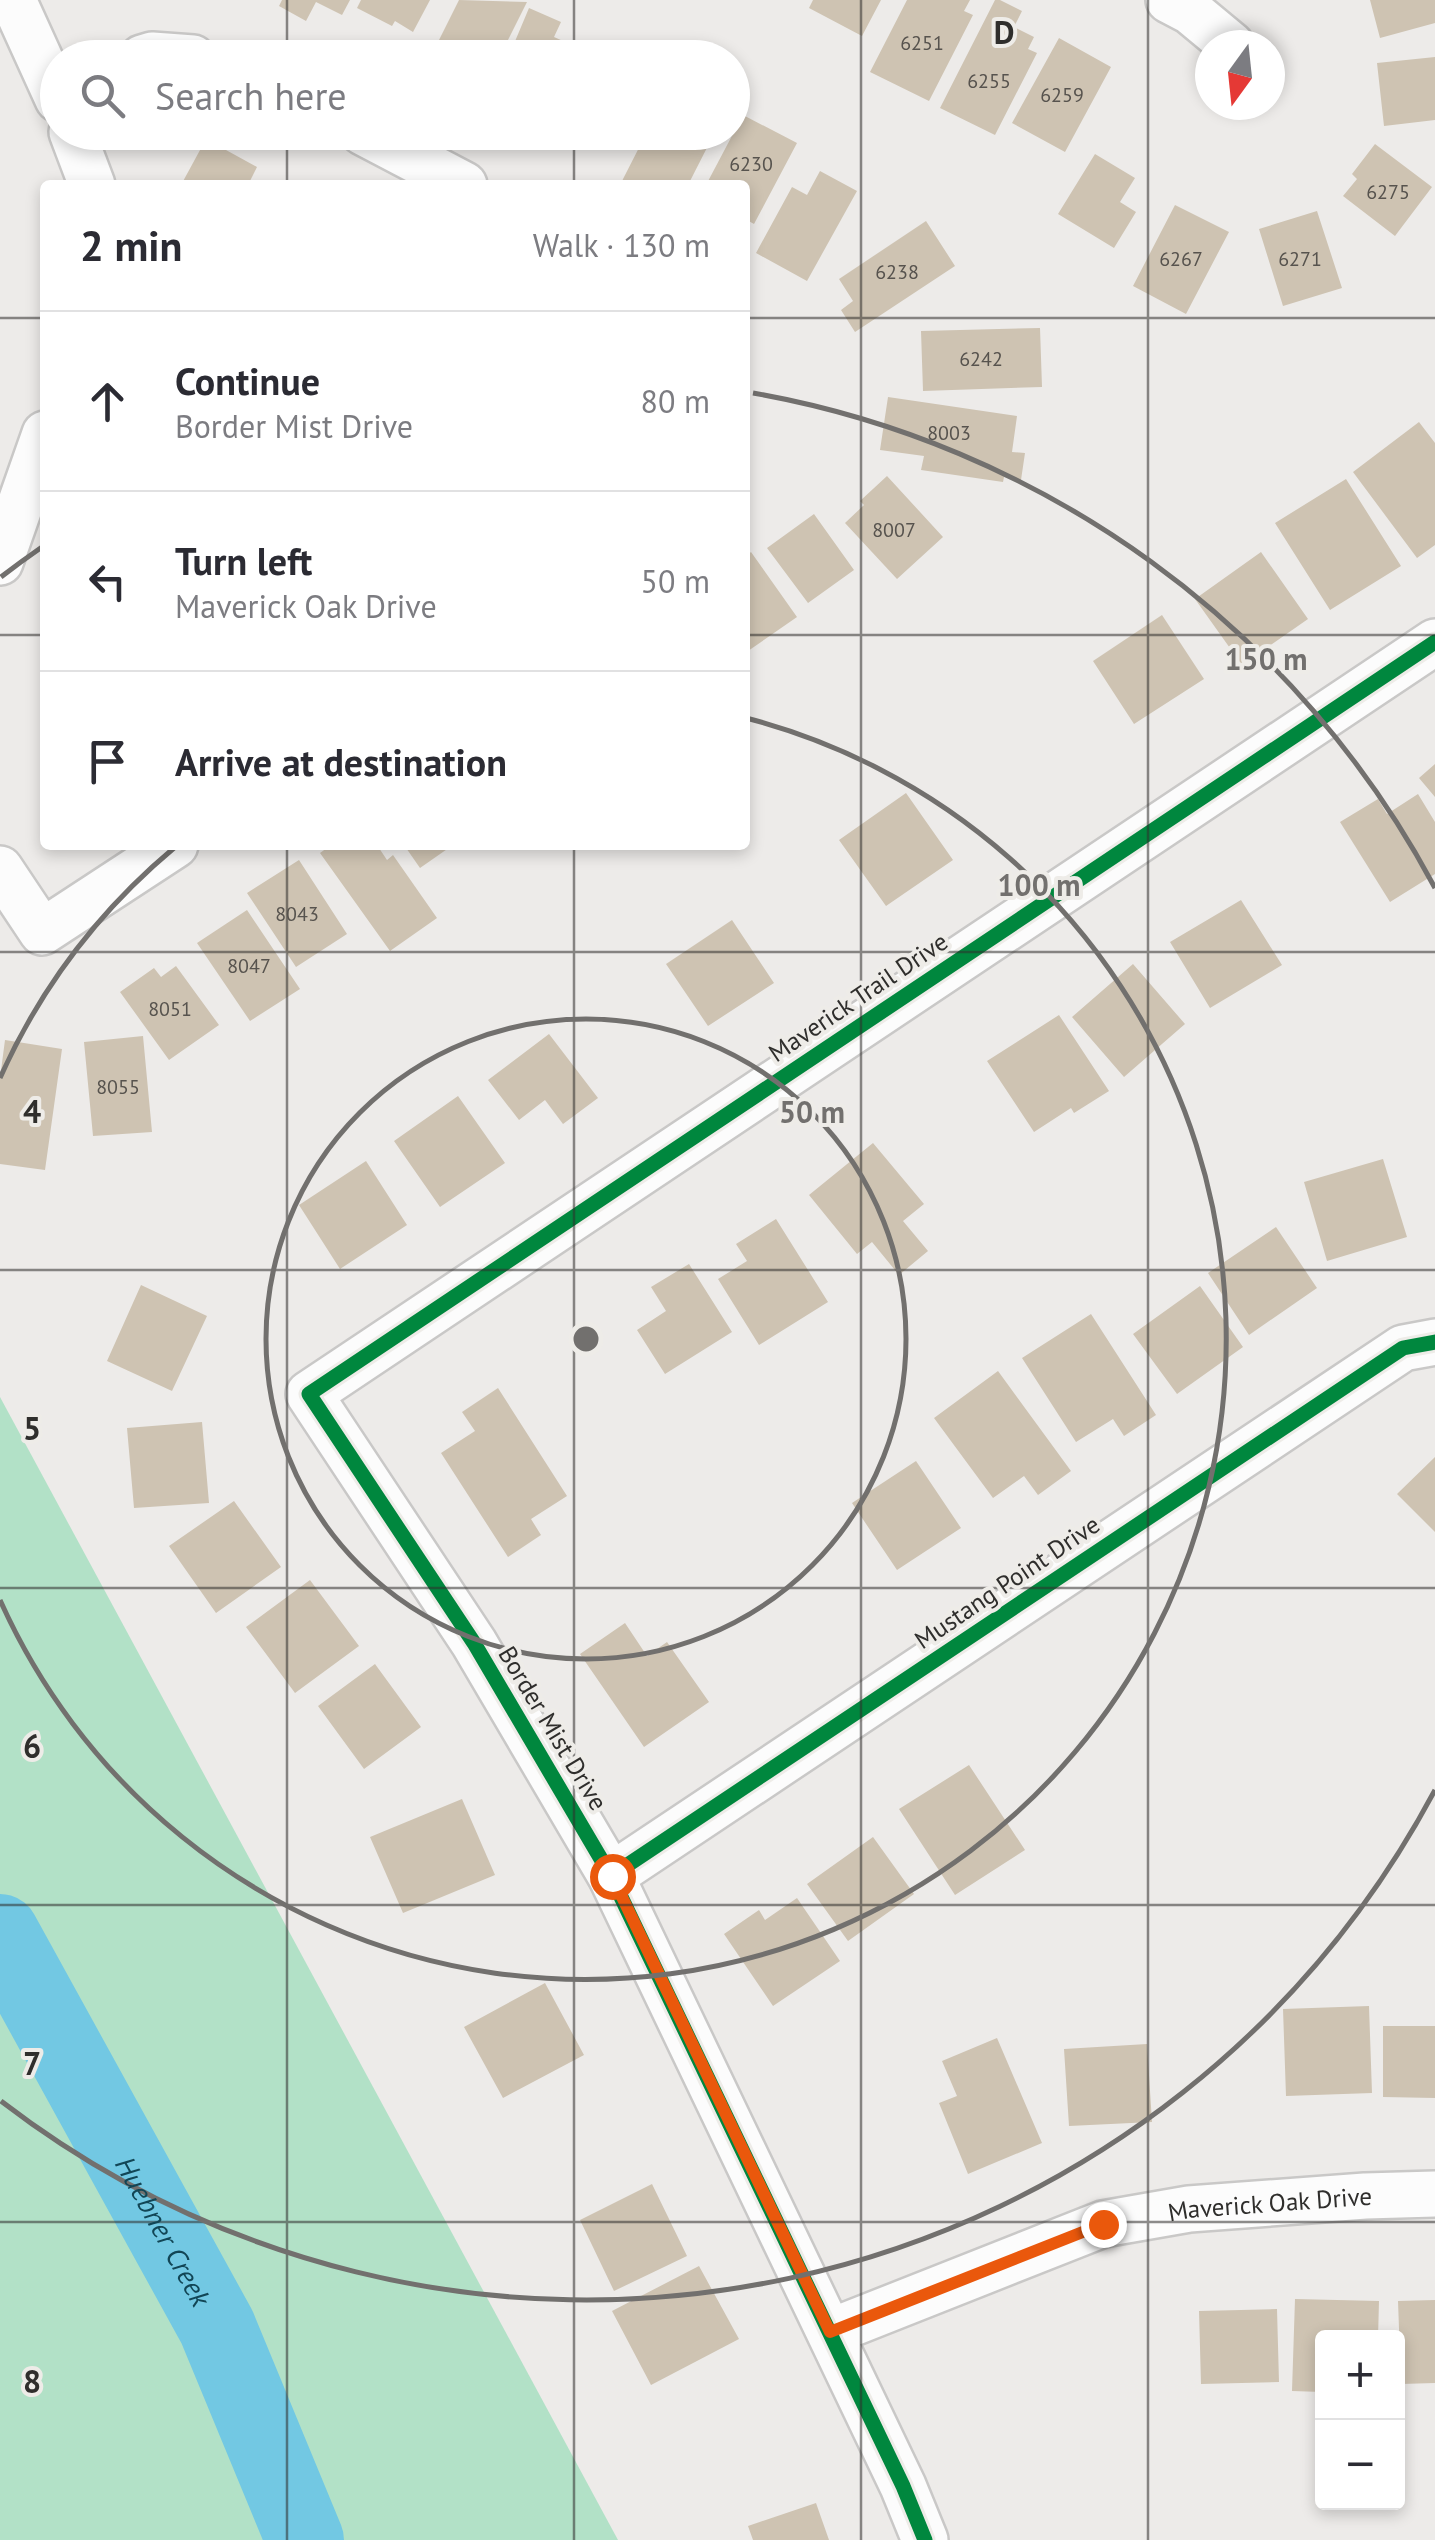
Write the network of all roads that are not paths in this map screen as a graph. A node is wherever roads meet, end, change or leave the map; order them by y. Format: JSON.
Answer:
{"nodes":[{"id":1,"x":13,"y":0,"type":"edge"},
{"id":2,"x":1169,"y":0,"type":"edge"},
{"id":3,"x":1213,"y":30,"type":"edge"},
{"id":4,"x":40,"y":58,"type":"edge"},
{"id":5,"x":79,"y":150,"type":"edge"},
{"id":6,"x":397,"y":150,"type":"edge"},
{"id":7,"x":90,"y":180,"type":"edge"},
{"id":8,"x":454,"y":180,"type":"edge"},
{"id":9,"x":40,"y":448,"type":"edge"},
{"id":10,"x":0,"y":562,"type":"edge"},
{"id":11,"x":1435,"y":642,"type":"edge"},
{"id":12,"x":167,"y":850,"type":"edge"},
{"id":13,"x":0,"y":870,"type":"edge"},
{"id":14,"x":1435,"y":1342,"type":"edge"},
{"id":15,"x":309,"y":1394,"type":"joint"},
{"id":16,"x":612,"y":1876,"type":"junction"},
{"id":17,"x":1435,"y":2194,"type":"edge"},
{"id":18,"x":830,"y":2332,"type":"junction"},
{"id":19,"x":925,"y":2540,"type":"edge"}],
"edges":[{"from":1,"to":4,"type":"street"},
{"from":2,"to":3,"type":"street"},
{"from":5,"to":7,"type":"street"},
{"from":6,"to":8,"type":"street"},
{"from":9,"to":10,"type":"street"},
{"from":11,"to":15,"type":"street","name":"Maverick Trail Drive"},
{"from":12,"to":13,"type":"street"},
{"from":14,"to":16,"type":"street","name":"Mustang Point Drive"},
{"from":15,"to":16,"type":"street","name":"Border Mist Drive"},
{"from":16,"to":18,"type":"street","name":"Border Mist Drive"},
{"from":17,"to":18,"type":"street","name":"Maverick Oak Drive"},
{"from":18,"to":19,"type":"street","name":"Border Mist Drive"}]}
